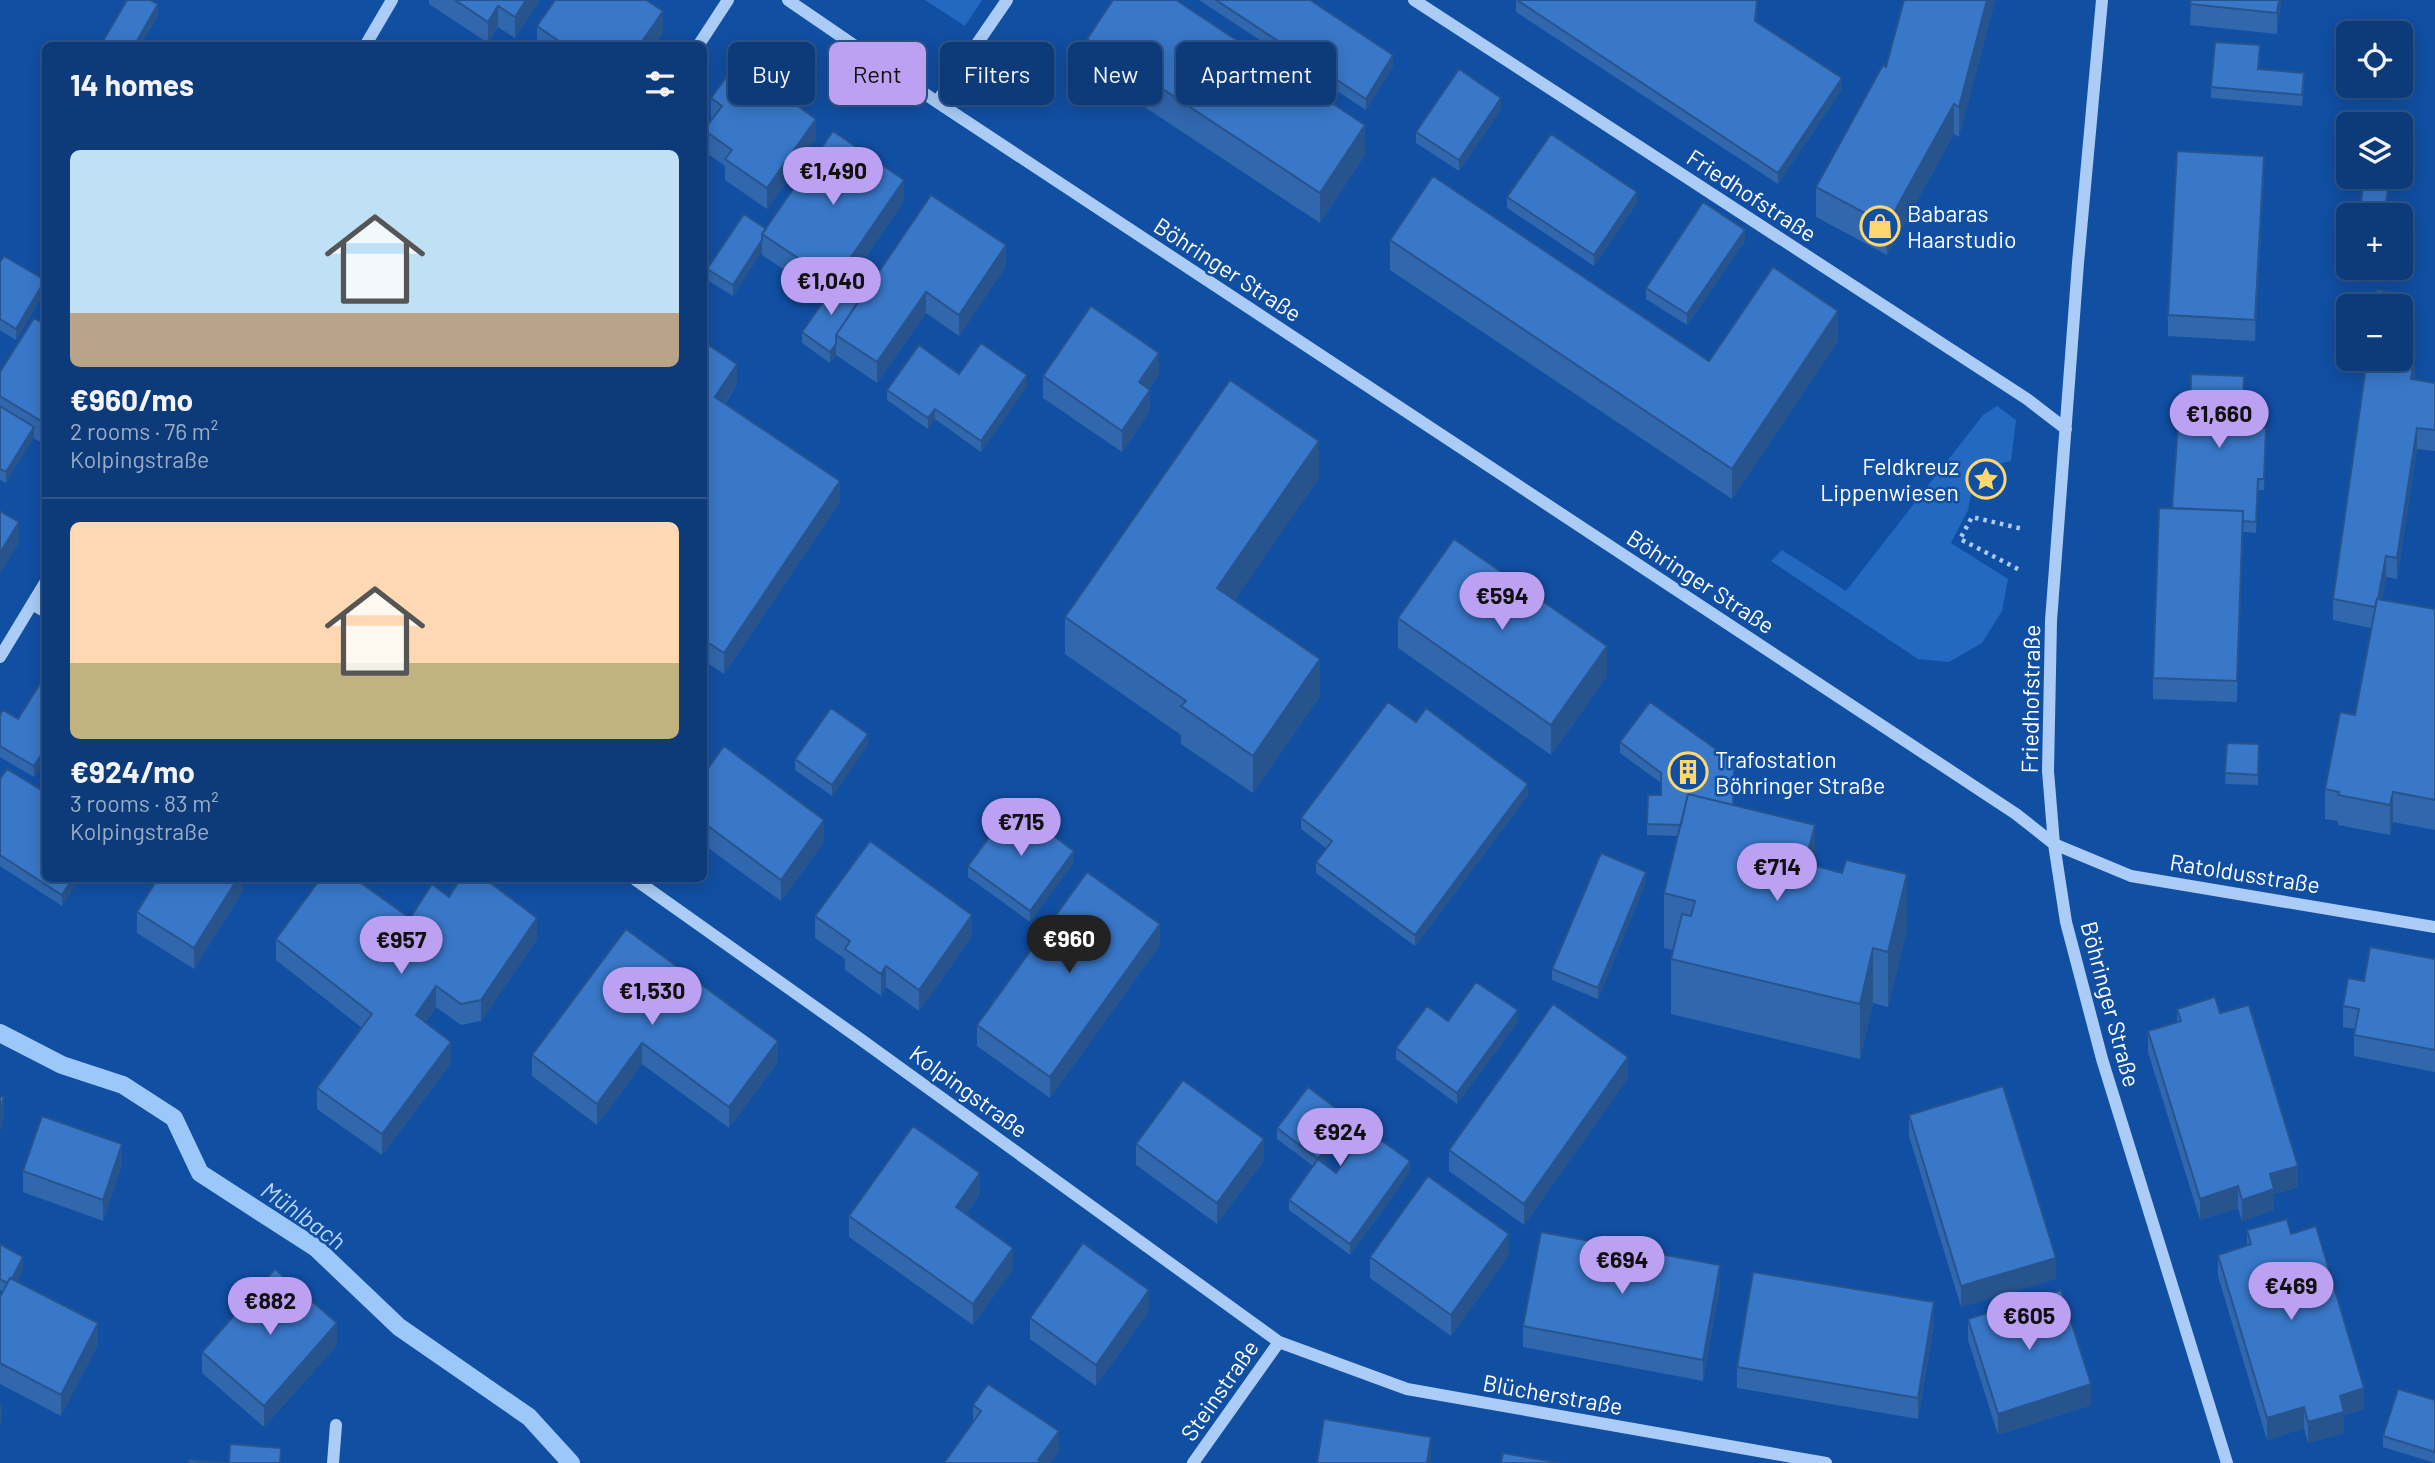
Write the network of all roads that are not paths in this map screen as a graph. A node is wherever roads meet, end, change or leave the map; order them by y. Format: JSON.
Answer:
{"nodes":[{"id":1,"x":392,"y":0,"type":"edge"},
{"id":2,"x":728,"y":0,"type":"edge"},
{"id":3,"x":788,"y":0,"type":"edge"},
{"id":4,"x":1007,"y":0,"type":"edge"},
{"id":5,"x":1413,"y":0,"type":"edge"},
{"id":6,"x":2102,"y":0,"type":"edge"},
{"id":7,"x":367,"y":42,"type":"edge"},
{"id":8,"x":701,"y":42,"type":"edge"},
{"id":9,"x":937,"y":102,"type":"junction"},
{"id":10,"x":2066,"y":429,"type":"junction"},
{"id":11,"x":42,"y":588,"type":"edge"},
{"id":12,"x":32,"y":604,"type":"junction"},
{"id":13,"x":42,"y":610,"type":"edge"},
{"id":14,"x":0,"y":657,"type":"edge"},
{"id":15,"x":2054,"y":844,"type":"junction"},
{"id":16,"x":639,"y":882,"type":"edge"},
{"id":17,"x":2435,"y":926,"type":"edge"},
{"id":18,"x":1279,"y":1342,"type":"junction"},
{"id":19,"x":336,"y":1425,"type":"dead end"},
{"id":20,"x":334,"y":1463,"type":"edge"},
{"id":21,"x":1193,"y":1463,"type":"edge"},
{"id":22,"x":1826,"y":1463,"type":"edge"},
{"id":23,"x":2227,"y":1463,"type":"edge"}],
"edges":[{"from":1,"to":7,"type":"street"},
{"from":2,"to":8,"type":"street"},
{"from":3,"to":9,"type":"street","name":"Böhringer Straße"},
{"from":4,"to":9,"type":"street"},
{"from":5,"to":10,"type":"street","name":"Friedhofstraße"},
{"from":6,"to":10,"type":"street","name":"Friedhofstraße"},
{"from":9,"to":15,"type":"street","name":"Böhringer Straße"},
{"from":10,"to":15,"type":"street","name":"Friedhofstraße"},
{"from":11,"to":12,"type":"street"},
{"from":12,"to":13,"type":"street"},
{"from":12,"to":14,"type":"street"},
{"from":15,"to":17,"type":"street","name":"Ratoldusstraße"},
{"from":15,"to":23,"type":"street","name":"Böhringer Straße"},
{"from":16,"to":18,"type":"street","name":"Kolpingstraße"},
{"from":18,"to":21,"type":"street","name":"Steinstraße"},
{"from":18,"to":22,"type":"street","name":"Blücherstraße"},
{"from":19,"to":20,"type":"street"}]}
